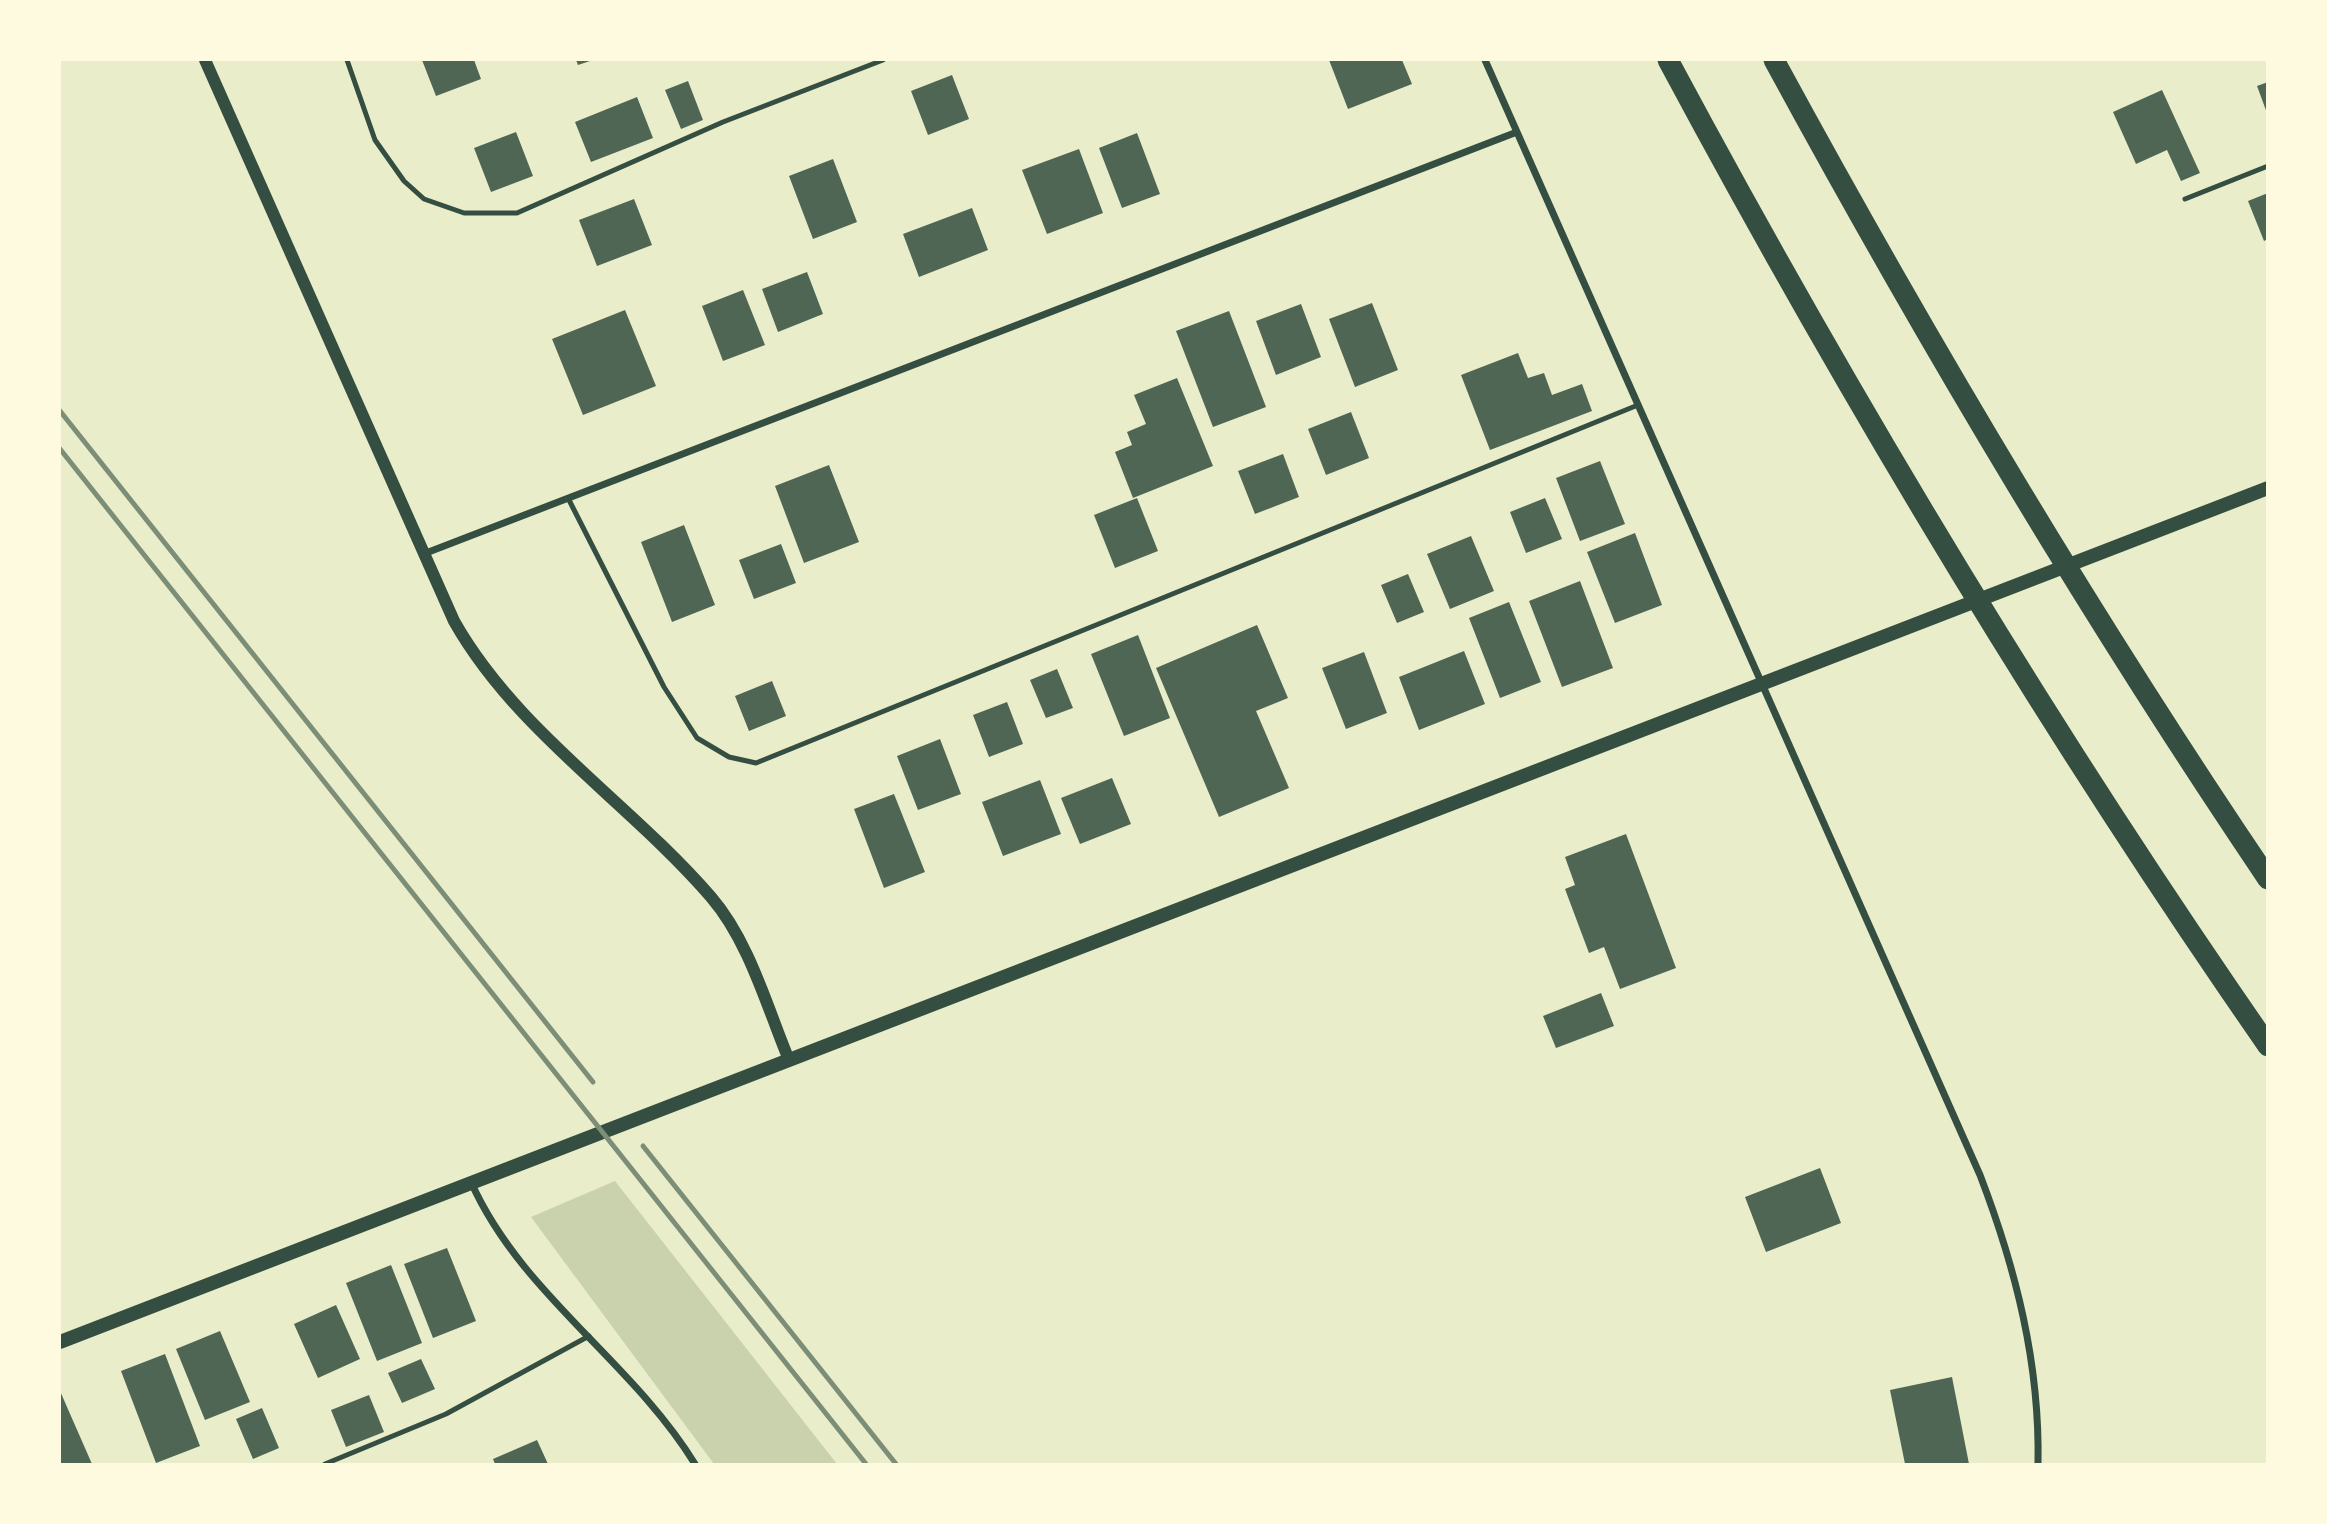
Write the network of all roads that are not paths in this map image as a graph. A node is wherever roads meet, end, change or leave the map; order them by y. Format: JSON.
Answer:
{"nodes":[{"id":1,"x":205,"y":60,"type":"edge"},
{"id":2,"x":347,"y":60,"type":"edge"},
{"id":3,"x":883,"y":60,"type":"edge"},
{"id":4,"x":1485,"y":60,"type":"edge"},
{"id":5,"x":1668,"y":60,"type":"edge"},
{"id":6,"x":1774,"y":60,"type":"edge"},
{"id":7,"x":1517,"y":132,"type":"junction"},
{"id":8,"x":2267,"y":166,"type":"edge"},
{"id":9,"x":2185,"y":199,"type":"dead end"},
{"id":10,"x":1637,"y":405,"type":"junction"},
{"id":11,"x":2267,"y":488,"type":"edge"},
{"id":12,"x":568,"y":498,"type":"junction"},
{"id":13,"x":426,"y":553,"type":"junction"},
{"id":14,"x":1761,"y":683,"type":"junction"},
{"id":15,"x":2267,"y":879,"type":"edge"},
{"id":16,"x":2267,"y":1046,"type":"edge"},
{"id":17,"x":789,"y":1060,"type":"junction"},
{"id":18,"x":471,"y":1182,"type":"junction"},
{"id":19,"x":589,"y":1336,"type":"junction"},
{"id":20,"x":60,"y":1342,"type":"edge"},
{"id":21,"x":325,"y":1465,"type":"edge"},
{"id":22,"x":695,"y":1465,"type":"edge"},
{"id":23,"x":2038,"y":1465,"type":"edge"}],
"edges":[{"from":1,"to":13,"type":"street"},
{"from":2,"to":3,"type":"lane"},
{"from":4,"to":7,"type":"street"},
{"from":5,"to":16,"type":"highway"},
{"from":6,"to":15,"type":"highway"},
{"from":7,"to":10,"type":"street"},
{"from":7,"to":12,"type":"street"},
{"from":8,"to":9,"type":"lane"},
{"from":10,"to":12,"type":"lane"},
{"from":10,"to":14,"type":"street"},
{"from":11,"to":14,"type":"main road"},
{"from":12,"to":13,"type":"street"},
{"from":13,"to":17,"type":"street"},
{"from":14,"to":17,"type":"main road"},
{"from":14,"to":23,"type":"street"},
{"from":17,"to":18,"type":"main road"},
{"from":18,"to":19,"type":"street"},
{"from":18,"to":20,"type":"main road"},
{"from":19,"to":21,"type":"lane"},
{"from":19,"to":22,"type":"street"}]}
